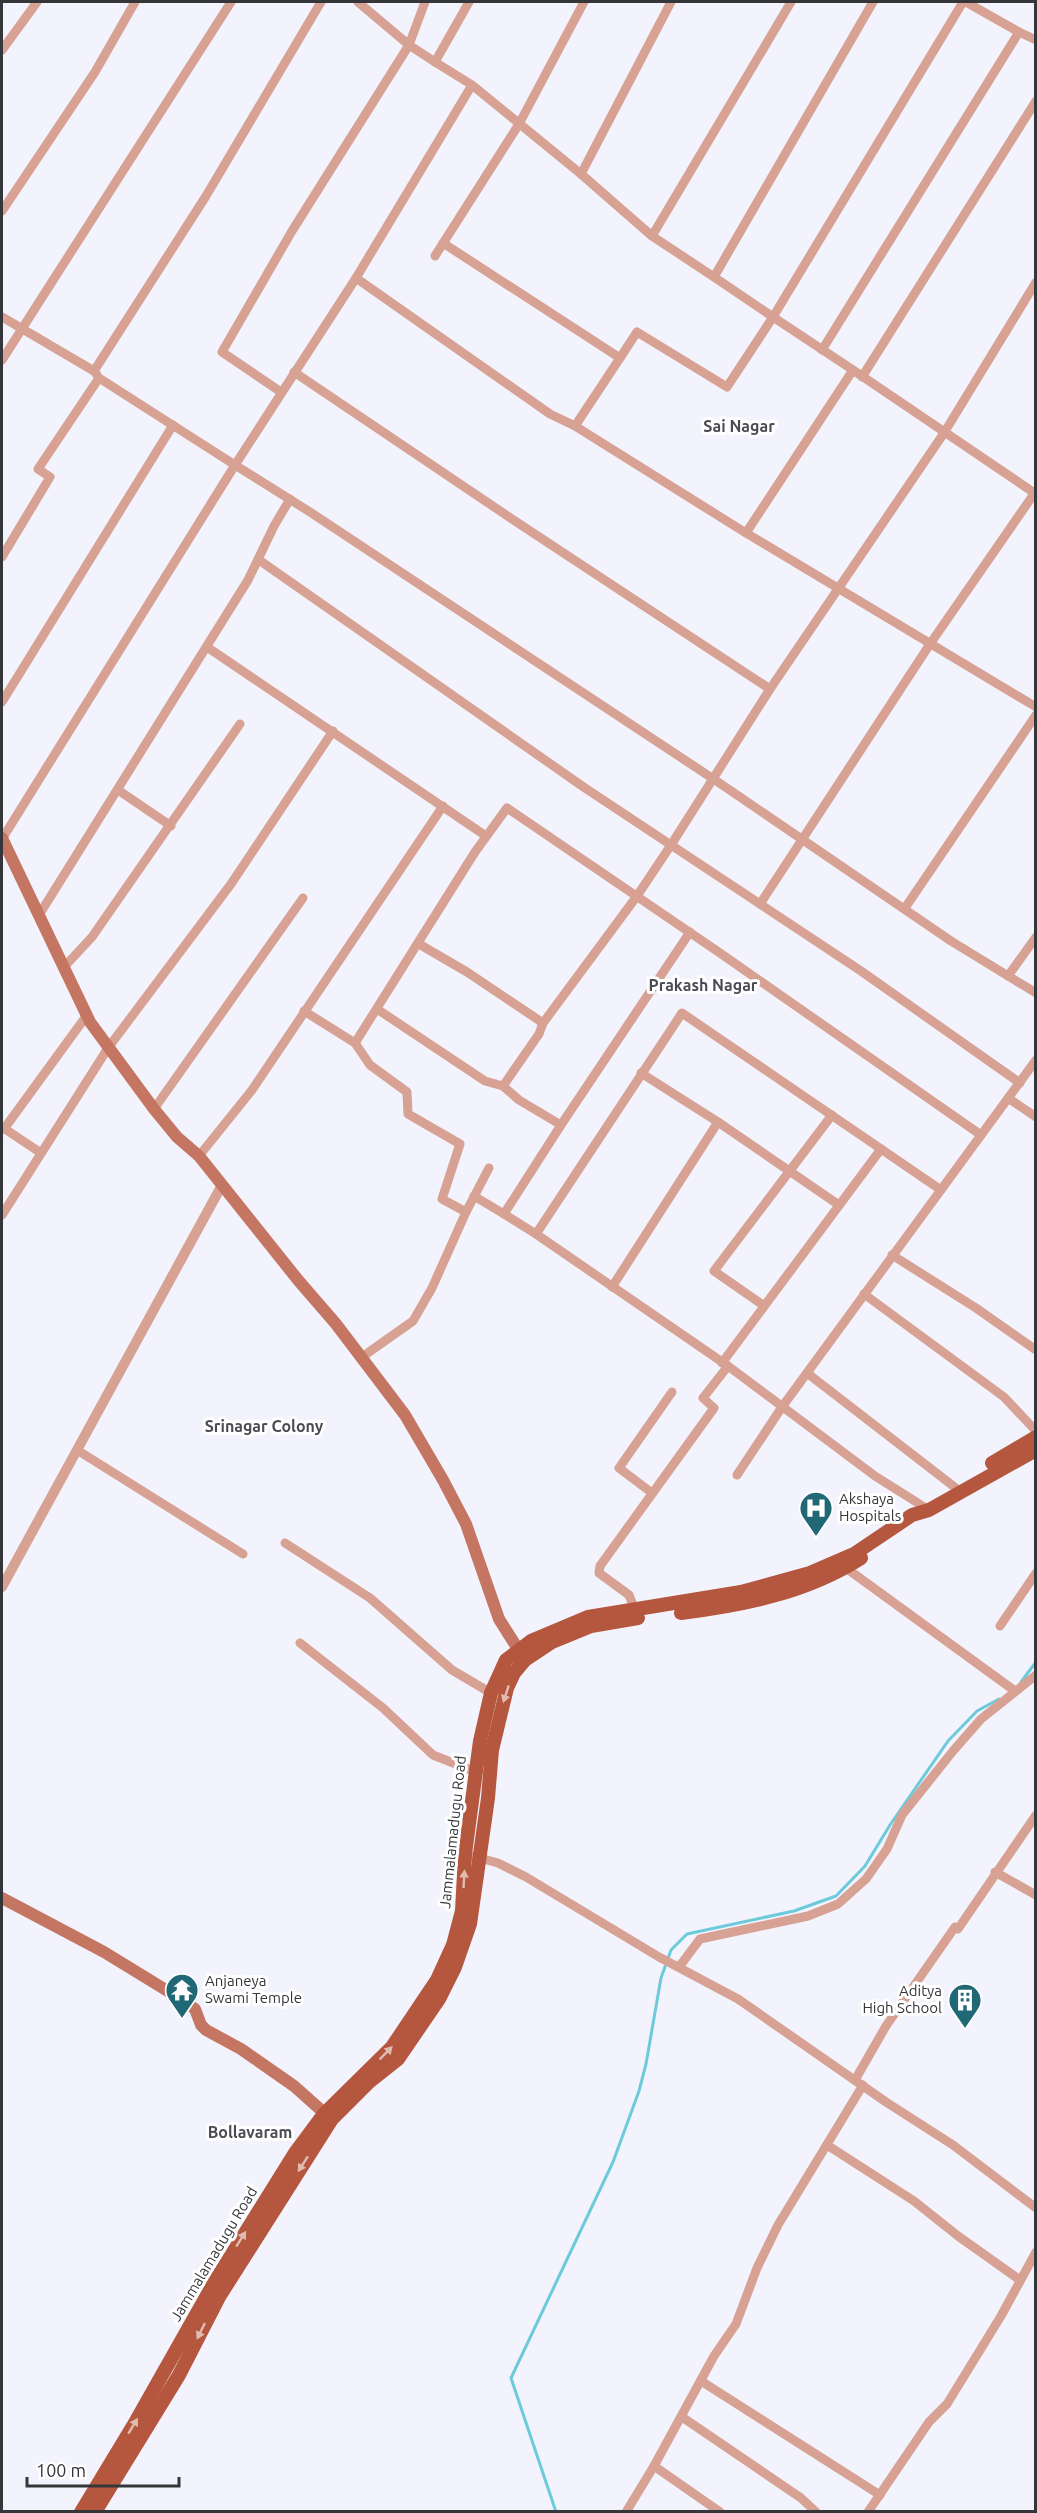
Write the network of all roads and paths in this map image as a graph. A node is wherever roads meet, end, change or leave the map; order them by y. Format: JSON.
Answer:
{"nodes":[{"id":1,"x":37,"y":2,"type":"edge"},
{"id":2,"x":135,"y":2,"type":"edge"},
{"id":3,"x":231,"y":2,"type":"edge"},
{"id":4,"x":321,"y":2,"type":"edge"},
{"id":5,"x":358,"y":2,"type":"edge"},
{"id":6,"x":425,"y":2,"type":"edge"},
{"id":7,"x":469,"y":2,"type":"edge"},
{"id":8,"x":585,"y":2,"type":"edge"},
{"id":9,"x":671,"y":2,"type":"edge"},
{"id":10,"x":791,"y":2,"type":"edge"},
{"id":11,"x":873,"y":2,"type":"edge"},
{"id":12,"x":965,"y":2,"type":"edge"},
{"id":13,"x":1019,"y":32,"type":"junction"},
{"id":14,"x":1035,"y":40,"type":"edge"},
{"id":15,"x":409,"y":45,"type":"junction"},
{"id":16,"x":2,"y":50,"type":"edge"},
{"id":17,"x":435,"y":62,"type":"junction"},
{"id":18,"x":472,"y":85,"type":"junction"},
{"id":19,"x":1035,"y":101,"type":"edge"},
{"id":20,"x":519,"y":124,"type":"junction"},
{"id":21,"x":581,"y":174,"type":"junction"},
{"id":22,"x":2,"y":211,"type":"edge"},
{"id":23,"x":652,"y":236,"type":"junction"},
{"id":24,"x":443,"y":243,"type":"junction"},
{"id":25,"x":435,"y":256,"type":"dead end"},
{"id":26,"x":356,"y":278,"type":"junction"},
{"id":27,"x":714,"y":278,"type":"junction"},
{"id":28,"x":1035,"y":282,"type":"edge"},
{"id":29,"x":2,"y":317,"type":"edge"},
{"id":30,"x":773,"y":317,"type":"junction"},
{"id":31,"x":20,"y":329,"type":"junction"},
{"id":32,"x":822,"y":350,"type":"junction"},
{"id":33,"x":620,"y":358,"type":"junction"},
{"id":34,"x":2,"y":360,"type":"edge"},
{"id":35,"x":853,"y":370,"type":"junction"},
{"id":36,"x":294,"y":372,"type":"junction"},
{"id":37,"x":97,"y":375,"type":"junction"},
{"id":38,"x":862,"y":377,"type":"junction"},
{"id":39,"x":281,"y":392,"type":"junction"},
{"id":40,"x":173,"y":425,"type":"junction"},
{"id":41,"x":575,"y":426,"type":"junction"},
{"id":42,"x":944,"y":433,"type":"junction"},
{"id":43,"x":235,"y":465,"type":"junction"},
{"id":44,"x":1035,"y":492,"type":"edge"},
{"id":45,"x":290,"y":499,"type":"junction"},
{"id":46,"x":746,"y":532,"type":"junction"},
{"id":47,"x":2,"y":557,"type":"edge"},
{"id":48,"x":259,"y":560,"type":"junction"},
{"id":49,"x":840,"y":589,"type":"junction"},
{"id":50,"x":930,"y":644,"type":"junction"},
{"id":51,"x":207,"y":646,"type":"junction"},
{"id":52,"x":770,"y":689,"type":"junction"},
{"id":53,"x":2,"y":702,"type":"edge"},
{"id":54,"x":1035,"y":706,"type":"edge"},
{"id":55,"x":1035,"y":715,"type":"edge"},
{"id":56,"x":240,"y":724,"type":"dead end"},
{"id":57,"x":333,"y":731,"type":"junction"},
{"id":58,"x":715,"y":780,"type":"junction"},
{"id":59,"x":117,"y":790,"type":"junction"},
{"id":60,"x":443,"y":806,"type":"junction"},
{"id":61,"x":171,"y":826,"type":"junction"},
{"id":62,"x":486,"y":836,"type":"junction"},
{"id":63,"x":2,"y":839,"type":"edge"},
{"id":64,"x":803,"y":839,"type":"junction"},
{"id":65,"x":671,"y":845,"type":"junction"},
{"id":66,"x":637,"y":896,"type":"junction"},
{"id":67,"x":303,"y":898,"type":"dead end"},
{"id":68,"x":760,"y":904,"type":"junction"},
{"id":69,"x":905,"y":908,"type":"junction"},
{"id":70,"x":39,"y":915,"type":"junction"},
{"id":71,"x":690,"y":932,"type":"junction"},
{"id":72,"x":1035,"y":937,"type":"edge"},
{"id":73,"x":419,"y":944,"type":"junction"},
{"id":74,"x":65,"y":966,"type":"junction"},
{"id":75,"x":1008,"y":976,"type":"junction"},
{"id":76,"x":1035,"y":993,"type":"edge"},
{"id":77,"x":377,"y":1009,"type":"junction"},
{"id":78,"x":304,"y":1011,"type":"junction"},
{"id":79,"x":87,"y":1015,"type":"junction"},
{"id":80,"x":543,"y":1023,"type":"junction"},
{"id":81,"x":355,"y":1043,"type":"junction"},
{"id":82,"x":108,"y":1048,"type":"junction"},
{"id":83,"x":1035,"y":1060,"type":"edge"},
{"id":84,"x":641,"y":1073,"type":"junction"},
{"id":85,"x":1020,"y":1083,"type":"junction"},
{"id":86,"x":503,"y":1086,"type":"junction"},
{"id":87,"x":1008,"y":1098,"type":"junction"},
{"id":88,"x":154,"y":1109,"type":"junction"},
{"id":89,"x":832,"y":1116,"type":"junction"},
{"id":90,"x":1035,"y":1117,"type":"edge"},
{"id":91,"x":718,"y":1122,"type":"junction"},
{"id":92,"x":561,"y":1125,"type":"junction"},
{"id":93,"x":3,"y":1128,"type":"edge"},
{"id":94,"x":981,"y":1135,"type":"junction"},
{"id":95,"x":880,"y":1149,"type":"junction"},
{"id":96,"x":41,"y":1153,"type":"junction"},
{"id":97,"x":199,"y":1156,"type":"junction"},
{"id":98,"x":489,"y":1168,"type":"dead end"},
{"id":99,"x":790,"y":1172,"type":"junction"},
{"id":100,"x":222,"y":1185,"type":"junction"},
{"id":101,"x":941,"y":1190,"type":"junction"},
{"id":102,"x":474,"y":1196,"type":"junction"},
{"id":103,"x":839,"y":1205,"type":"junction"},
{"id":104,"x":466,"y":1212,"type":"junction"},
{"id":105,"x":504,"y":1214,"type":"junction"},
{"id":106,"x":2,"y":1215,"type":"edge"},
{"id":107,"x":537,"y":1234,"type":"junction"},
{"id":108,"x":892,"y":1255,"type":"junction"},
{"id":109,"x":612,"y":1287,"type":"junction"},
{"id":110,"x":864,"y":1294,"type":"junction"},
{"id":111,"x":763,"y":1305,"type":"junction"},
{"id":112,"x":1035,"y":1350,"type":"edge"},
{"id":113,"x":362,"y":1357,"type":"junction"},
{"id":114,"x":725,"y":1365,"type":"junction"},
{"id":115,"x":807,"y":1373,"type":"junction"},
{"id":116,"x":672,"y":1392,"type":"dead end"},
{"id":117,"x":782,"y":1407,"type":"junction"},
{"id":118,"x":1035,"y":1431,"type":"edge"},
{"id":119,"x":1035,"y":1437,"type":"edge"},
{"id":120,"x":77,"y":1449,"type":"junction"},
{"id":121,"x":1035,"y":1450,"type":"edge"},
{"id":122,"x":1019,"y":1458,"type":"junction"},
{"id":123,"x":1035,"y":1462,"type":"edge"},
{"id":124,"x":737,"y":1475,"type":"dead end"},
{"id":125,"x":958,"y":1490,"type":"junction"},
{"id":126,"x":652,"y":1493,"type":"junction"},
{"id":127,"x":922,"y":1511,"type":"junction"},
{"id":128,"x":285,"y":1543,"type":"dead end"},
{"id":129,"x":243,"y":1554,"type":"dead end"},
{"id":130,"x":846,"y":1568,"type":"junction"},
{"id":131,"x":1035,"y":1574,"type":"edge"},
{"id":132,"x":2,"y":1587,"type":"edge"},
{"id":133,"x":635,"y":1610,"type":"junction"},
{"id":134,"x":1000,"y":1626,"type":"dead end"},
{"id":135,"x":300,"y":1643,"type":"dead end"},
{"id":136,"x":522,"y":1654,"type":"junction"},
{"id":137,"x":1035,"y":1675,"type":"edge"},
{"id":138,"x":1015,"y":1691,"type":"junction"},
{"id":139,"x":491,"y":1693,"type":"junction"},
{"id":140,"x":485,"y":1753,"type":"junction"},
{"id":141,"x":476,"y":1772,"type":"junction"},
{"id":142,"x":1035,"y":1815,"type":"edge"},
{"id":143,"x":465,"y":1854,"type":"junction"},
{"id":144,"x":479,"y":1858,"type":"junction"},
{"id":145,"x":995,"y":1872,"type":"junction"},
{"id":146,"x":1035,"y":1895,"type":"edge"},
{"id":147,"x":2,"y":1898,"type":"edge"},
{"id":148,"x":454,"y":1954,"type":"junction"},
{"id":149,"x":671,"y":1963,"type":"junction"},
{"id":150,"x":859,"y":2082,"type":"junction"},
{"id":151,"x":328,"y":2116,"type":"junction"},
{"id":152,"x":827,"y":2145,"type":"junction"},
{"id":153,"x":1035,"y":2208,"type":"edge"},
{"id":154,"x":1035,"y":2252,"type":"edge"},
{"id":155,"x":1020,"y":2280,"type":"junction"},
{"id":156,"x":701,"y":2380,"type":"junction"},
{"id":157,"x":162,"y":2390,"type":"junction"},
{"id":158,"x":682,"y":2417,"type":"junction"},
{"id":159,"x":654,"y":2466,"type":"junction"},
{"id":160,"x":880,"y":2495,"type":"junction"},
{"id":161,"x":81,"y":2511,"type":"edge"},
{"id":162,"x":95,"y":2511,"type":"edge"},
{"id":163,"x":626,"y":2511,"type":"edge"},
{"id":164,"x":720,"y":2511,"type":"edge"},
{"id":165,"x":816,"y":2511,"type":"edge"},
{"id":166,"x":868,"y":2511,"type":"edge"}],
"edges":[{"from":1,"to":16,"type":"street"},
{"from":2,"to":22,"type":"street"},
{"from":3,"to":31,"type":"street"},
{"from":4,"to":37,"type":"street"},
{"from":5,"to":15,"type":"street"},
{"from":6,"to":15,"type":"street"},
{"from":7,"to":17,"type":"street"},
{"from":8,"to":20,"type":"street"},
{"from":9,"to":21,"type":"street"},
{"from":10,"to":23,"type":"street"},
{"from":11,"to":27,"type":"street"},
{"from":12,"to":13,"type":"street"},
{"from":12,"to":30,"type":"street"},
{"from":13,"to":14,"type":"street"},
{"from":13,"to":32,"type":"street"},
{"from":15,"to":17,"type":"street"},
{"from":15,"to":39,"type":"street"},
{"from":17,"to":18,"type":"street"},
{"from":18,"to":20,"type":"street"},
{"from":18,"to":26,"type":"street"},
{"from":19,"to":38,"type":"street"},
{"from":20,"to":21,"type":"street"},
{"from":20,"to":24,"type":"street"},
{"from":21,"to":23,"type":"street"},
{"from":23,"to":27,"type":"street"},
{"from":24,"to":25,"type":"street"},
{"from":24,"to":33,"type":"street"},
{"from":26,"to":36,"type":"street"},
{"from":26,"to":41,"type":"street"},
{"from":27,"to":30,"type":"street"},
{"from":28,"to":42,"type":"street"},
{"from":29,"to":31,"type":"street"},
{"from":30,"to":32,"type":"street"},
{"from":30,"to":33,"type":"street"},
{"from":31,"to":34,"type":"street"},
{"from":31,"to":37,"type":"street"},
{"from":32,"to":35,"type":"street"},
{"from":33,"to":41,"type":"street"},
{"from":35,"to":38,"type":"street"},
{"from":35,"to":46,"type":"street"},
{"from":36,"to":39,"type":"street"},
{"from":36,"to":52,"type":"street"},
{"from":37,"to":40,"type":"street"},
{"from":37,"to":47,"type":"street"},
{"from":38,"to":42,"type":"street"},
{"from":39,"to":43,"type":"street"},
{"from":40,"to":43,"type":"street"},
{"from":40,"to":53,"type":"street"},
{"from":41,"to":46,"type":"street"},
{"from":42,"to":44,"type":"street"},
{"from":42,"to":49,"type":"street"},
{"from":43,"to":45,"type":"street"},
{"from":43,"to":63,"type":"street"},
{"from":44,"to":50,"type":"street"},
{"from":45,"to":48,"type":"street"},
{"from":45,"to":58,"type":"street"},
{"from":46,"to":49,"type":"street"},
{"from":48,"to":51,"type":"street"},
{"from":48,"to":65,"type":"street"},
{"from":49,"to":50,"type":"street"},
{"from":49,"to":52,"type":"street"},
{"from":50,"to":54,"type":"street"},
{"from":50,"to":64,"type":"street"},
{"from":51,"to":57,"type":"street"},
{"from":51,"to":59,"type":"street"},
{"from":52,"to":58,"type":"street"},
{"from":55,"to":69,"type":"street"},
{"from":56,"to":61,"type":"street"},
{"from":57,"to":60,"type":"street"},
{"from":57,"to":82,"type":"street"},
{"from":58,"to":64,"type":"street"},
{"from":58,"to":65,"type":"street"},
{"from":59,"to":61,"type":"street"},
{"from":59,"to":70,"type":"street"},
{"from":60,"to":62,"type":"street"},
{"from":60,"to":78,"type":"street"},
{"from":61,"to":74,"type":"street"},
{"from":62,"to":66,"type":"street"},
{"from":62,"to":73,"type":"street"},
{"from":63,"to":70,"type":"main road"},
{"from":64,"to":68,"type":"street"},
{"from":64,"to":69,"type":"street"},
{"from":65,"to":66,"type":"street"},
{"from":65,"to":68,"type":"street"},
{"from":66,"to":71,"type":"street"},
{"from":66,"to":80,"type":"street"},
{"from":67,"to":88,"type":"street"},
{"from":68,"to":85,"type":"street"},
{"from":69,"to":75,"type":"street"},
{"from":70,"to":74,"type":"main road"},
{"from":71,"to":92,"type":"street"},
{"from":71,"to":94,"type":"street"},
{"from":72,"to":75,"type":"street"},
{"from":73,"to":77,"type":"street"},
{"from":73,"to":80,"type":"street"},
{"from":74,"to":79,"type":"main road"},
{"from":75,"to":76,"type":"street"},
{"from":77,"to":81,"type":"street"},
{"from":77,"to":86,"type":"street"},
{"from":78,"to":81,"type":"street"},
{"from":78,"to":97,"type":"street"},
{"from":79,"to":82,"type":"main road"},
{"from":79,"to":93,"type":"street"},
{"from":80,"to":86,"type":"street"},
{"from":81,"to":104,"type":"street"},
{"from":82,"to":88,"type":"main road"},
{"from":82,"to":96,"type":"street"},
{"from":83,"to":85,"type":"street"},
{"from":84,"to":89,"type":"street"},
{"from":84,"to":91,"type":"street"},
{"from":84,"to":107,"type":"street"},
{"from":85,"to":87,"type":"street"},
{"from":86,"to":92,"type":"street"},
{"from":87,"to":90,"type":"street"},
{"from":87,"to":94,"type":"street"},
{"from":88,"to":97,"type":"main road"},
{"from":89,"to":95,"type":"street"},
{"from":89,"to":99,"type":"street"},
{"from":91,"to":99,"type":"street"},
{"from":91,"to":109,"type":"street"},
{"from":92,"to":105,"type":"street"},
{"from":93,"to":96,"type":"street"},
{"from":94,"to":101,"type":"street"},
{"from":95,"to":101,"type":"street"},
{"from":95,"to":103,"type":"street"},
{"from":96,"to":106,"type":"street"},
{"from":97,"to":100,"type":"main road"},
{"from":98,"to":102,"type":"street"},
{"from":99,"to":103,"type":"street"},
{"from":99,"to":111,"type":"street"},
{"from":100,"to":113,"type":"main road"},
{"from":100,"to":120,"type":"street"},
{"from":101,"to":108,"type":"street"},
{"from":102,"to":104,"type":"street"},
{"from":102,"to":105,"type":"street"},
{"from":103,"to":111,"type":"street"},
{"from":104,"to":113,"type":"street"},
{"from":105,"to":107,"type":"street"},
{"from":107,"to":109,"type":"street"},
{"from":108,"to":110,"type":"street"},
{"from":108,"to":112,"type":"street"},
{"from":109,"to":114,"type":"street"},
{"from":110,"to":115,"type":"street"},
{"from":110,"to":118,"type":"street"},
{"from":111,"to":114,"type":"street"},
{"from":113,"to":136,"type":"main road"},
{"from":114,"to":117,"type":"street"},
{"from":114,"to":126,"type":"street"},
{"from":115,"to":117,"type":"street"},
{"from":115,"to":125,"type":"street"},
{"from":116,"to":126,"type":"street"},
{"from":117,"to":124,"type":"street"},
{"from":117,"to":127,"type":"street"},
{"from":119,"to":125,"type":"main road"},
{"from":120,"to":129,"type":"street"},
{"from":120,"to":132,"type":"street"},
{"from":121,"to":122,"type":"main road","name":"Jammalamadugu Road"},
{"from":122,"to":123,"type":"street"},
{"from":122,"to":125,"type":"main road","name":"Jammalamadugu Road"},
{"from":125,"to":127,"type":"main road","name":"Jammalamadugu Road"},
{"from":126,"to":133,"type":"street"},
{"from":127,"to":130,"type":"main road"},
{"from":127,"to":133,"type":"main road","name":"Jammalamadugu Road"},
{"from":128,"to":139,"type":"street"},
{"from":130,"to":136,"type":"main road"},
{"from":130,"to":138,"type":"street"},
{"from":131,"to":134,"type":"street"},
{"from":133,"to":136,"type":"main road","name":"Jammalamadugu Road"},
{"from":135,"to":141,"type":"street"},
{"from":136,"to":139,"type":"main road","name":"Jammalamadugu Road"},
{"from":136,"to":140,"type":"main road","one_way":true},
{"from":137,"to":138,"type":"street"},
{"from":138,"to":149,"type":"street"},
{"from":139,"to":140,"type":"main road","name":"Jammalamadugu Road"},
{"from":140,"to":141,"type":"main road","name":"Jammalamadugu Road"},
{"from":140,"to":144,"type":"main road"},
{"from":141,"to":143,"type":"main road","name":"Jammalamadugu Road"},
{"from":142,"to":145,"type":"street"},
{"from":143,"to":144,"type":"street"},
{"from":148,"to":143,"type":"main road","name":"Jammalamadugu Road","one_way":true},
{"from":144,"to":148,"type":"main road"},
{"from":144,"to":149,"type":"street"},
{"from":145,"to":146,"type":"street"},
{"from":145,"to":150,"type":"street"},
{"from":147,"to":151,"type":"main road"},
{"from":148,"to":151,"type":"main road"},
{"from":149,"to":150,"type":"street"},
{"from":150,"to":152,"type":"street"},
{"from":150,"to":153,"type":"street"},
{"from":151,"to":157,"type":"main road"},
{"from":152,"to":155,"type":"street"},
{"from":152,"to":156,"type":"street"},
{"from":154,"to":155,"type":"street"},
{"from":155,"to":160,"type":"street"},
{"from":156,"to":158,"type":"street"},
{"from":156,"to":160,"type":"street"},
{"from":161,"to":157,"type":"main road","one_way":true},
{"from":157,"to":162,"type":"main road"},
{"from":158,"to":159,"type":"street"},
{"from":158,"to":165,"type":"street"},
{"from":159,"to":163,"type":"street"},
{"from":159,"to":164,"type":"street"},
{"from":160,"to":166,"type":"street"}]}
